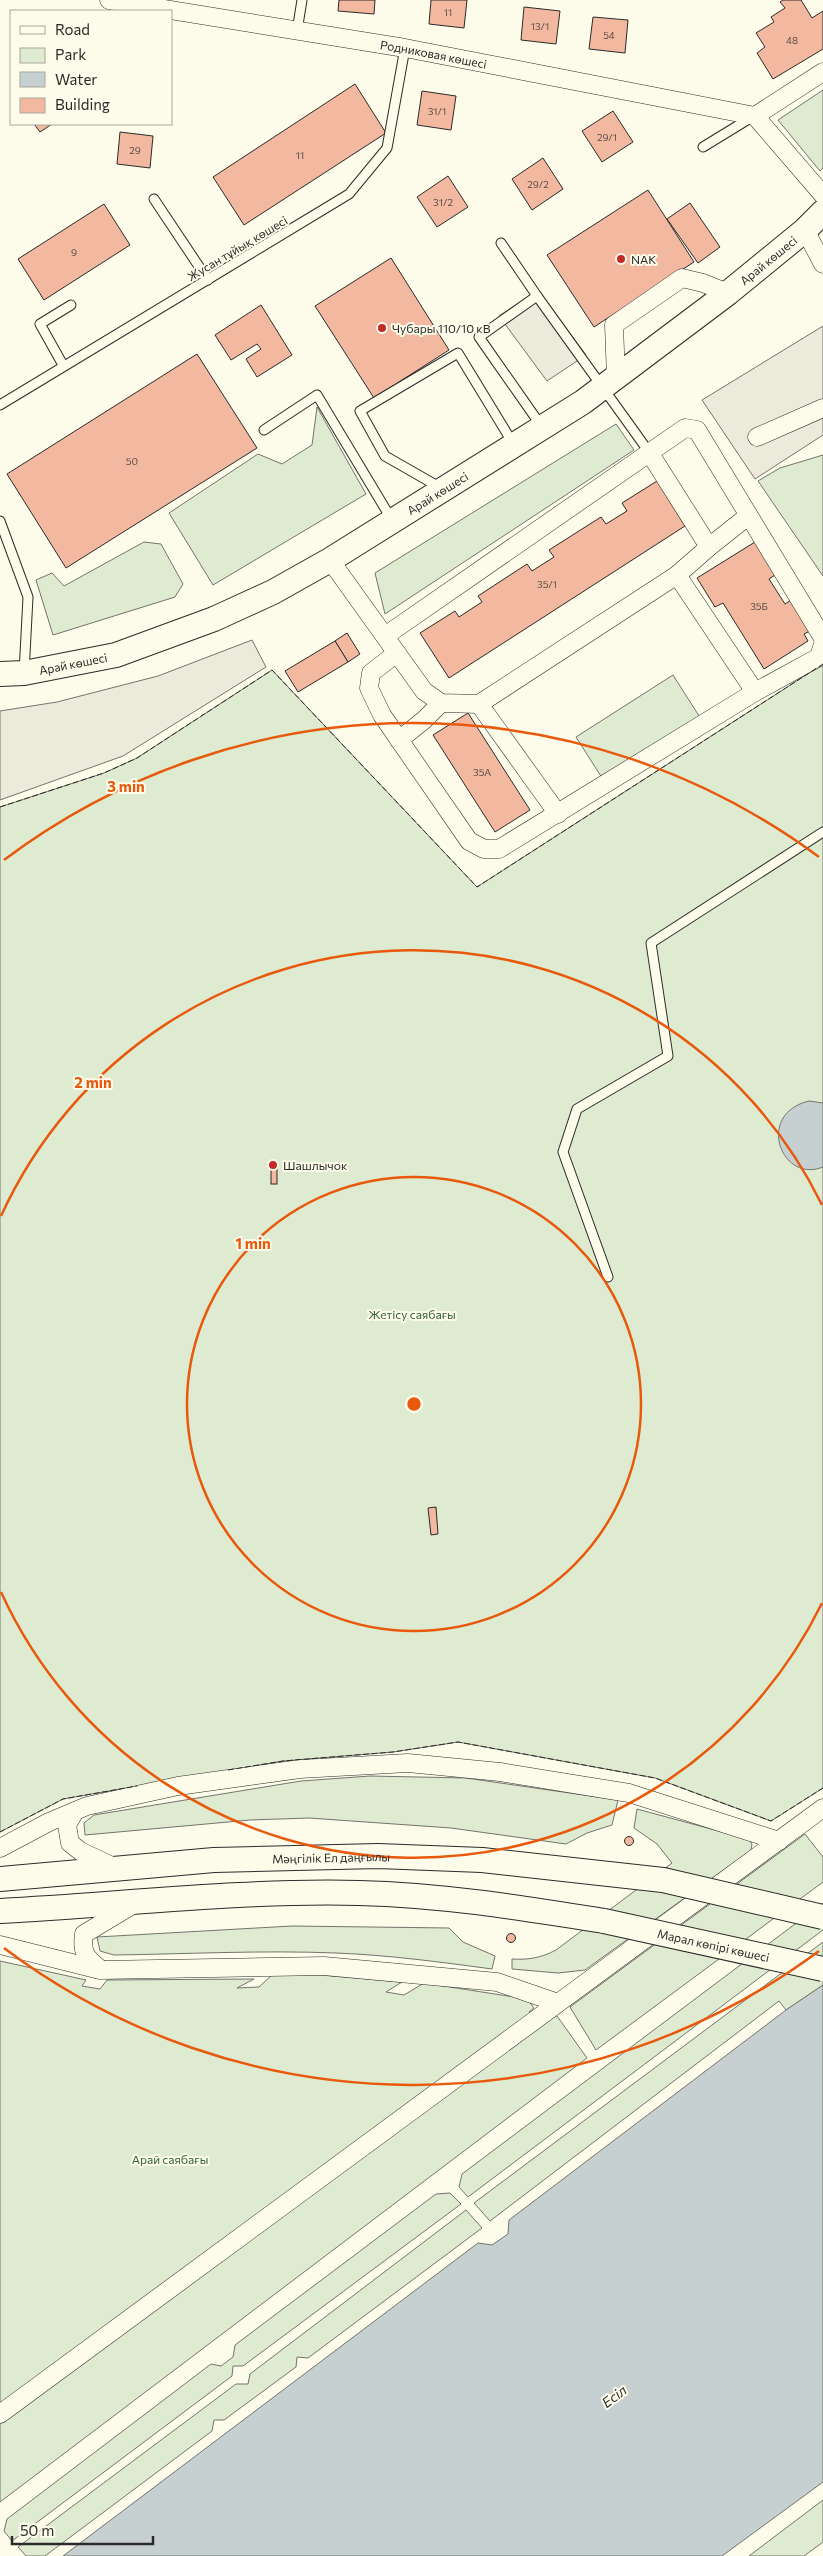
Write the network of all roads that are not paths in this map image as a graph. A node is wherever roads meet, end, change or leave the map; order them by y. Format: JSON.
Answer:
{"nodes":[{"id":1,"x":109,"y":0,"type":"edge"},
{"id":2,"x":302,"y":0,"type":"edge"},
{"id":3,"x":170,"y":10,"type":"edge"},
{"id":4,"x":172,"y":10,"type":"edge"},
{"id":5,"x":297,"y":31,"type":"junction"},
{"id":6,"x":404,"y":48,"type":"junction"},
{"id":7,"x":823,"y":72,"type":"edge"},
{"id":8,"x":755,"y":116,"type":"junction"},
{"id":9,"x":703,"y":147,"type":"dead end"},
{"id":10,"x":823,"y":195,"type":"edge"},
{"id":11,"x":154,"y":199,"type":"dead end"},
{"id":12,"x":823,"y":212,"type":"edge"},
{"id":13,"x":805,"y":230,"type":"junction"},
{"id":14,"x":501,"y":244,"type":"dead end"},
{"id":15,"x":823,"y":264,"type":"edge"},
{"id":16,"x":208,"y":280,"type":"junction"},
{"id":17,"x":728,"y":293,"type":"junction"},
{"id":18,"x":537,"y":296,"type":"junction"},
{"id":19,"x":71,"y":305,"type":"dead end"},
{"id":20,"x":63,"y":365,"type":"junction"},
{"id":21,"x":610,"y":382,"type":"junction"},
{"id":22,"x":0,"y":405,"type":"edge"},
{"id":23,"x":823,"y":408,"type":"edge"},
{"id":24,"x":542,"y":428,"type":"junction"},
{"id":25,"x":264,"y":430,"type":"dead end"},
{"id":26,"x":757,"y":437,"type":"dead end"},
{"id":27,"x":514,"y":446,"type":"junction"},
{"id":28,"x":649,"y":452,"type":"junction"},
{"id":29,"x":443,"y":490,"type":"junction"},
{"id":30,"x":748,"y":516,"type":"junction"},
{"id":31,"x":392,"y":520,"type":"junction"},
{"id":32,"x":0,"y":521,"type":"edge"},
{"id":33,"x":709,"y":547,"type":"junction"},
{"id":34,"x":330,"y":560,"type":"junction"},
{"id":35,"x":677,"y":576,"type":"junction"},
{"id":36,"x":385,"y":636,"type":"junction"},
{"id":37,"x":823,"y":638,"type":"edge"},
{"id":38,"x":823,"y":644,"type":"edge"},
{"id":39,"x":397,"y":653,"type":"junction"},
{"id":40,"x":24,"y":673,"type":"junction"},
{"id":41,"x":0,"y":674,"type":"edge"},
{"id":42,"x":755,"y":692,"type":"junction"},
{"id":43,"x":441,"y":703,"type":"junction"},
{"id":44,"x":479,"y":704,"type":"junction"},
{"id":45,"x":399,"y":740,"type":"junction"},
{"id":46,"x":558,"y":814,"type":"junction"},
{"id":47,"x":823,"y":832,"type":"edge"},
{"id":48,"x":608,"y":1277,"type":"dead end"},
{"id":49,"x":823,"y":1808,"type":"edge"},
{"id":50,"x":75,"y":1811,"type":"junction"},
{"id":51,"x":779,"y":1841,"type":"junction"},
{"id":52,"x":0,"y":1848,"type":"edge"},
{"id":53,"x":119,"y":1869,"type":"junction"},
{"id":54,"x":0,"y":1879,"type":"edge"},
{"id":55,"x":136,"y":1903,"type":"junction"},
{"id":56,"x":0,"y":1912,"type":"edge"},
{"id":57,"x":823,"y":1917,"type":"edge"},
{"id":58,"x":0,"y":1945,"type":"edge"},
{"id":59,"x":823,"y":1969,"type":"edge"},
{"id":60,"x":100,"y":1970,"type":"junction"},
{"id":61,"x":558,"y":2003,"type":"junction"},
{"id":62,"x":0,"y":2414,"type":"edge"}],
"edges":[{"from":1,"to":3,"type":"street","name":"Родниковая көшесі"},
{"from":2,"to":5,"type":"lane"},
{"from":4,"to":5,"type":"street","name":"Родниковая көшесі"},
{"from":5,"to":6,"type":"street","name":"Родниковая көшесі"},
{"from":6,"to":8,"type":"street","name":"Родниковая көшесі"},
{"from":6,"to":16,"type":"lane","name":"Жусан тұйық көшесі"},
{"from":7,"to":8,"type":"street"},
{"from":8,"to":9,"type":"lane"},
{"from":8,"to":10,"type":"street"},
{"from":11,"to":16,"type":"lane"},
{"from":12,"to":13,"type":"main road","name":"Арай көшесі"},
{"from":13,"to":15,"type":"street"},
{"from":13,"to":17,"type":"main road","name":"Арай көшесі"},
{"from":14,"to":18,"type":"lane"},
{"from":16,"to":20,"type":"lane","name":"Жусан тұйық көшесі"},
{"from":17,"to":21,"type":"main road","name":"Арай көшесі"},
{"from":17,"to":21,"type":"street"},
{"from":18,"to":21,"type":"lane"},
{"from":18,"to":24,"type":"lane"},
{"from":19,"to":20,"type":"lane"},
{"from":20,"to":22,"type":"lane","name":"Жусан тұйық көшесі"},
{"from":21,"to":24,"type":"main road","name":"Арай көшесі"},
{"from":21,"to":28,"type":"lane"},
{"from":23,"to":26,"type":"street"},
{"from":24,"to":27,"type":"main road","name":"Арай көшесі"},
{"from":25,"to":31,"type":"lane"},
{"from":27,"to":29,"type":"main road","name":"Арай көшесі"},
{"from":27,"to":29,"type":"lane"},
{"from":28,"to":30,"type":"street"},
{"from":28,"to":33,"type":"street"},
{"from":28,"to":36,"type":"street"},
{"from":29,"to":31,"type":"main road","name":"Арай көшесі"},
{"from":30,"to":33,"type":"street"},
{"from":30,"to":37,"type":"street"},
{"from":31,"to":34,"type":"main road","name":"Арай көшесі"},
{"from":32,"to":40,"type":"lane"},
{"from":33,"to":35,"type":"street"},
{"from":34,"to":36,"type":"street"},
{"from":34,"to":40,"type":"main road","name":"Арай көшесі"},
{"from":35,"to":42,"type":"street"},
{"from":35,"to":44,"type":"street"},
{"from":36,"to":39,"type":"street"},
{"from":38,"to":42,"type":"street"},
{"from":39,"to":43,"type":"street"},
{"from":39,"to":45,"type":"street"},
{"from":40,"to":41,"type":"main road","name":"Арай көшесі"},
{"from":42,"to":46,"type":"street"},
{"from":43,"to":44,"type":"street"},
{"from":43,"to":45,"type":"street"},
{"from":44,"to":46,"type":"street"},
{"from":45,"to":46,"type":"street"},
{"from":47,"to":48,"type":"lane"},
{"from":49,"to":51,"type":"street"},
{"from":50,"to":51,"type":"street"},
{"from":50,"to":52,"type":"street"},
{"from":50,"to":53,"type":"street"},
{"from":51,"to":61,"type":"street"},
{"from":53,"to":54,"type":"main road","name":"Мәңгілік Ел даңғылы"},
{"from":53,"to":57,"type":"main road","name":"Мәңгілік Ел даңғылы","bridge":true},
{"from":55,"to":56,"type":"main road"},
{"from":55,"to":59,"type":"main road","name":"Марал көпірі көшесі","bridge":true},
{"from":55,"to":60,"type":"street"},
{"from":58,"to":60,"type":"street"},
{"from":60,"to":61,"type":"street"},
{"from":61,"to":62,"type":"street"}]}
